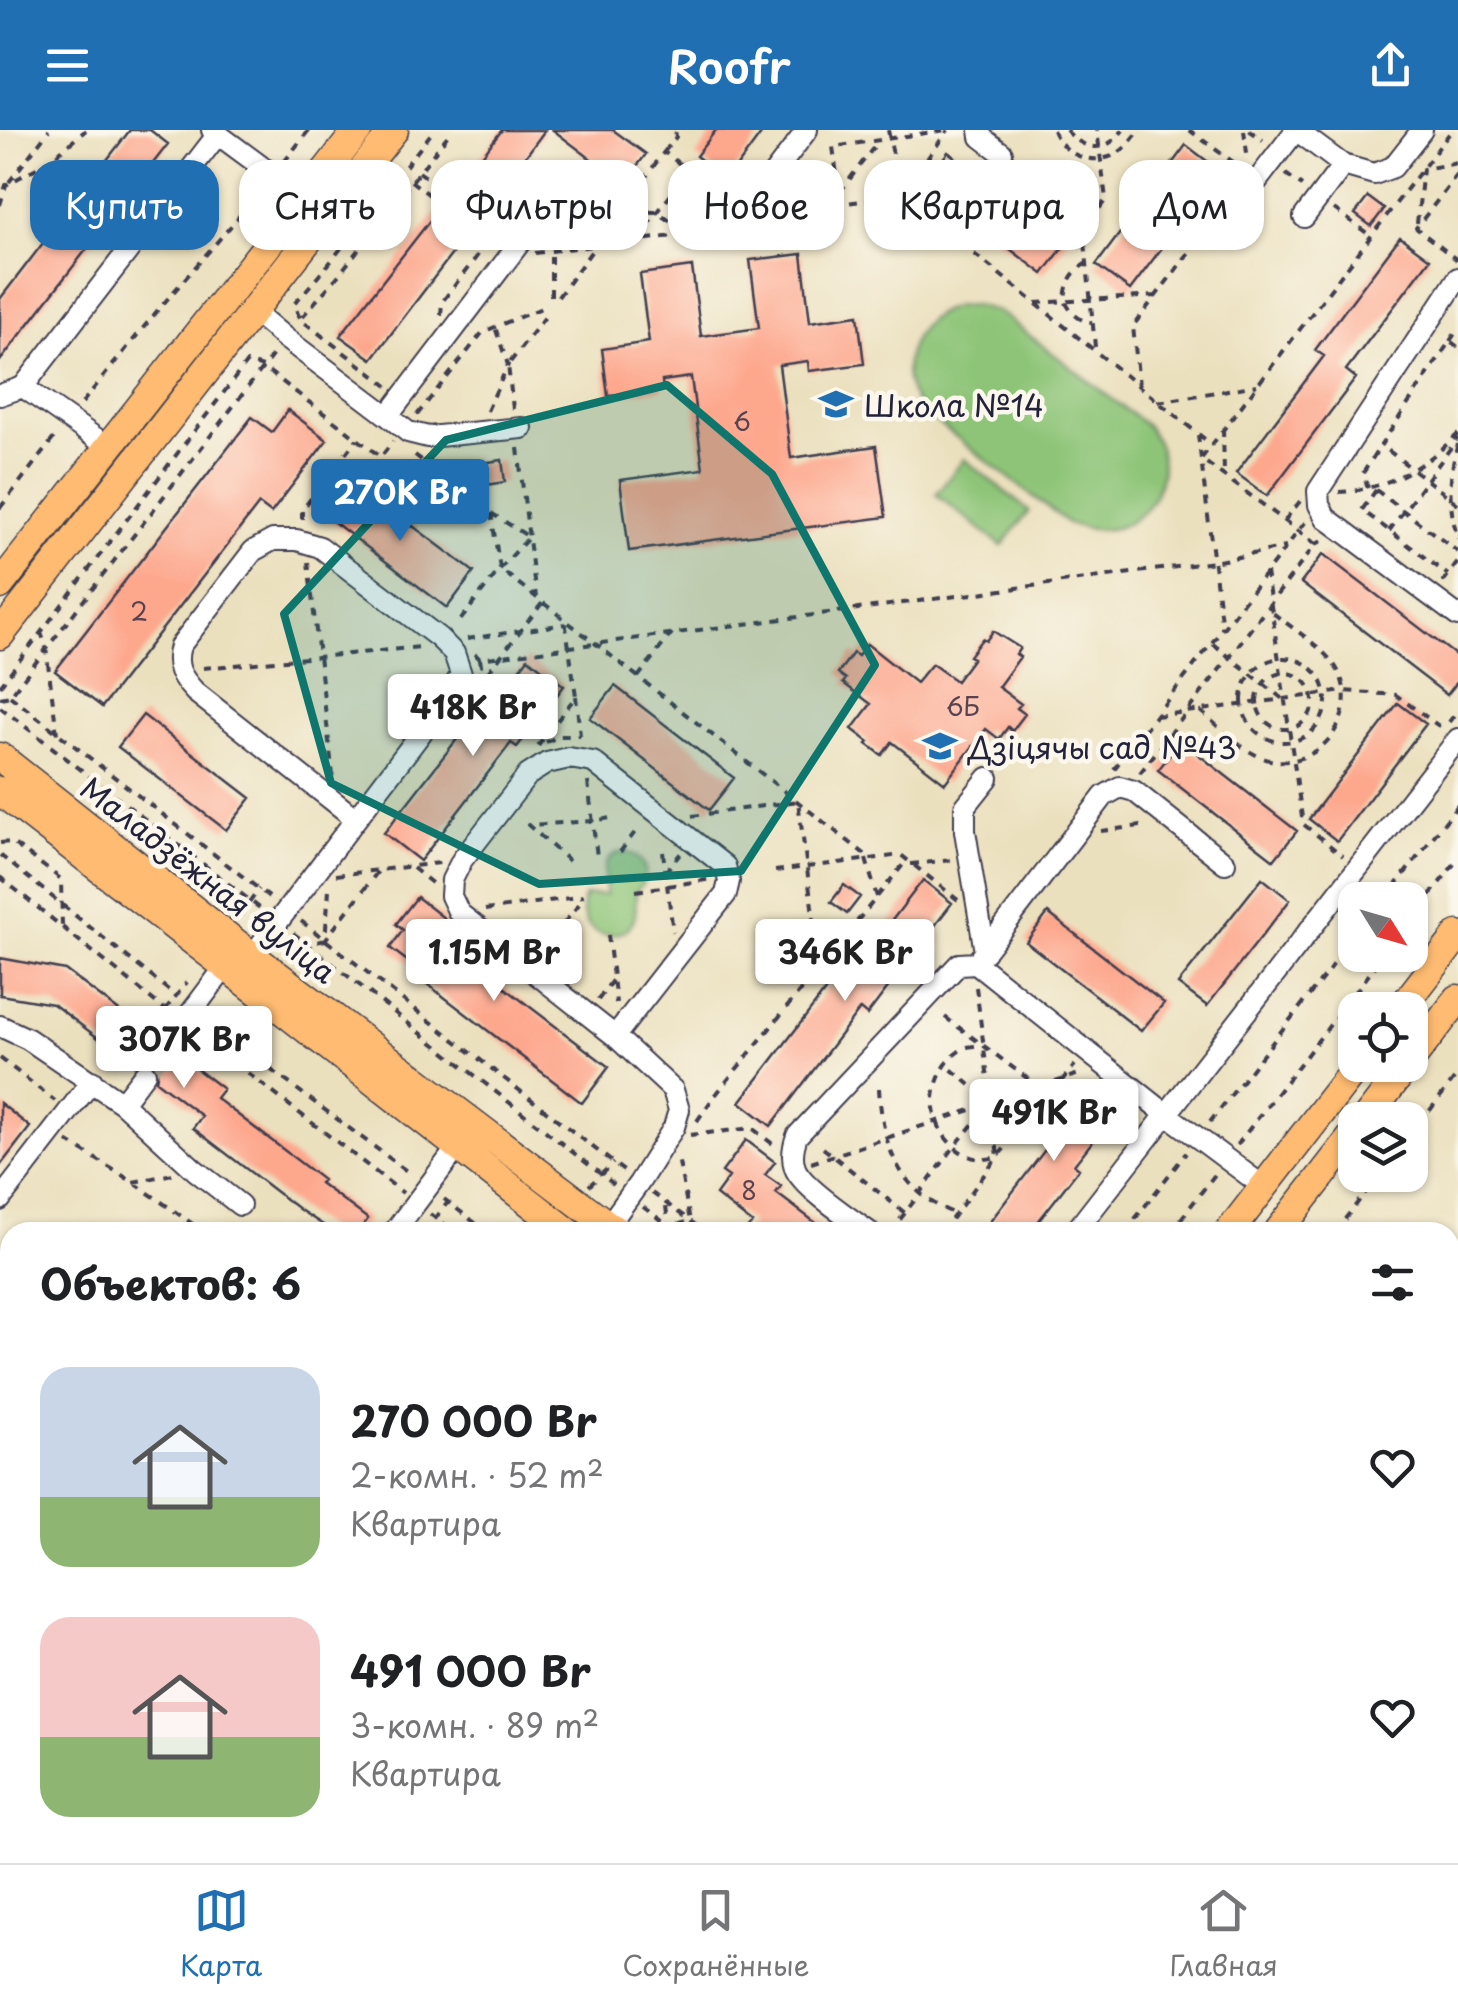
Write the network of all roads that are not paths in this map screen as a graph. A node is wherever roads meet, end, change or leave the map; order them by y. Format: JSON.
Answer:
{"nodes":[{"id":1,"x":358,"y":130,"type":"edge"},
{"id":2,"x":394,"y":130,"type":"edge"},
{"id":3,"x":807,"y":130,"type":"edge"},
{"id":4,"x":980,"y":130,"type":"edge"},
{"id":5,"x":1296,"y":130,"type":"edge"},
{"id":6,"x":1422,"y":130,"type":"edge"},
{"id":7,"x":215,"y":132,"type":"edge"},
{"id":8,"x":998,"y":158,"type":"road end"},
{"id":9,"x":253,"y":160,"type":"edge"},
{"id":10,"x":334,"y":160,"type":"edge"},
{"id":11,"x":784,"y":160,"type":"edge"},
{"id":12,"x":1343,"y":165,"type":"junction"},
{"id":13,"x":1264,"y":166,"type":"edge"},
{"id":14,"x":1304,"y":216,"type":"dead end"},
{"id":15,"x":263,"y":250,"type":"edge"},
{"id":16,"x":514,"y":250,"type":"edge"},
{"id":17,"x":1458,"y":278,"type":"edge"},
{"id":18,"x":253,"y":311,"type":"junction"},
{"id":19,"x":23,"y":387,"type":"junction"},
{"id":20,"x":0,"y":395,"type":"edge"},
{"id":21,"x":388,"y":416,"type":"junction"},
{"id":22,"x":519,"y":428,"type":"road end"},
{"id":23,"x":107,"y":446,"type":"junction"},
{"id":24,"x":0,"y":584,"type":"edge"},
{"id":25,"x":1458,"y":616,"type":"edge"},
{"id":26,"x":0,"y":635,"type":"edge"},
{"id":27,"x":1458,"y":739,"type":"edge"},
{"id":28,"x":0,"y":758,"type":"edge"},
{"id":29,"x":988,"y":778,"type":"dead end"},
{"id":30,"x":0,"y":791,"type":"edge"},
{"id":31,"x":356,"y":819,"type":"junction"},
{"id":32,"x":1225,"y":863,"type":"dead end"},
{"id":33,"x":1458,"y":936,"type":"edge"},
{"id":34,"x":239,"y":961,"type":"junction"},
{"id":35,"x":979,"y":964,"type":"junction"},
{"id":36,"x":1414,"y":992,"type":"edge"},
{"id":37,"x":1458,"y":999,"type":"edge"},
{"id":38,"x":0,"y":1026,"type":"edge"},
{"id":39,"x":616,"y":1027,"type":"junction"},
{"id":40,"x":1428,"y":1038,"type":"edge"},
{"id":41,"x":166,"y":1046,"type":"tunnel mouth"},
{"id":42,"x":145,"y":1073,"type":"tunnel mouth"},
{"id":43,"x":92,"y":1081,"type":"junction"},
{"id":44,"x":1345,"y":1082,"type":"edge"},
{"id":45,"x":1394,"y":1082,"type":"edge"},
{"id":46,"x":1379,"y":1102,"type":"edge"},
{"id":47,"x":122,"y":1103,"type":"junction"},
{"id":48,"x":1166,"y":1114,"type":"junction"},
{"id":49,"x":458,"y":1148,"type":"junction"},
{"id":50,"x":1338,"y":1155,"type":"edge"},
{"id":51,"x":1264,"y":1187,"type":"junction"},
{"id":52,"x":0,"y":1200,"type":"edge"},
{"id":53,"x":240,"y":1205,"type":"dead end"},
{"id":54,"x":401,"y":1222,"type":"edge"},
{"id":55,"x":555,"y":1222,"type":"edge"},
{"id":56,"x":603,"y":1222,"type":"edge"},
{"id":57,"x":617,"y":1222,"type":"edge"},
{"id":58,"x":856,"y":1222,"type":"edge"},
{"id":59,"x":1083,"y":1222,"type":"edge"},
{"id":60,"x":1237,"y":1222,"type":"edge"},
{"id":61,"x":1286,"y":1222,"type":"edge"}],
"edges":[{"from":1,"to":10,"type":"main road"},
{"from":2,"to":18,"type":"main road"},
{"from":3,"to":11,"type":"street"},
{"from":4,"to":8,"type":"street"},
{"from":5,"to":12,"type":"street"},
{"from":5,"to":13,"type":"street"},
{"from":6,"to":12,"type":"street"},
{"from":7,"to":9,"type":"street"},
{"from":7,"to":19,"type":"street"},
{"from":12,"to":14,"type":"street"},
{"from":15,"to":23,"type":"main road"},
{"from":16,"to":21,"type":"street"},
{"from":17,"to":25,"type":"street"},
{"from":18,"to":21,"type":"street"},
{"from":18,"to":26,"type":"main road"},
{"from":19,"to":20,"type":"street"},
{"from":19,"to":23,"type":"street"},
{"from":21,"to":22,"type":"street"},
{"from":23,"to":24,"type":"main road"},
{"from":27,"to":48,"type":"street"},
{"from":28,"to":34,"type":"main road","name":"Маладзёжная вуліца"},
{"from":29,"to":35,"type":"street"},
{"from":30,"to":34,"type":"main road","name":"Маладзёжная вуліца"},
{"from":31,"to":31,"type":"street"},
{"from":31,"to":34,"type":"street"},
{"from":32,"to":35,"type":"street"},
{"from":33,"to":36,"type":"main road"},
{"from":34,"to":41,"type":"street"},
{"from":34,"to":49,"type":"main road","name":"Маладзёжная вуліца"},
{"from":34,"to":56,"type":"main road","name":"Маладзёжная вуліца"},
{"from":35,"to":48,"type":"street"},
{"from":35,"to":58,"type":"street"},
{"from":37,"to":40,"type":"main road"},
{"from":38,"to":43,"type":"street"},
{"from":39,"to":39,"type":"street"},
{"from":39,"to":57,"type":"street"},
{"from":42,"to":47,"type":"street"},
{"from":43,"to":47,"type":"street"},
{"from":43,"to":52,"type":"street"},
{"from":44,"to":51,"type":"main road"},
{"from":45,"to":46,"type":"main road"},
{"from":47,"to":53,"type":"street"},
{"from":48,"to":51,"type":"street"},
{"from":48,"to":59,"type":"street"},
{"from":49,"to":54,"type":"street"},
{"from":49,"to":55,"type":"main road","name":"Маладзёжная вуліца"},
{"from":50,"to":61,"type":"main road"},
{"from":51,"to":60,"type":"main road"}]}
